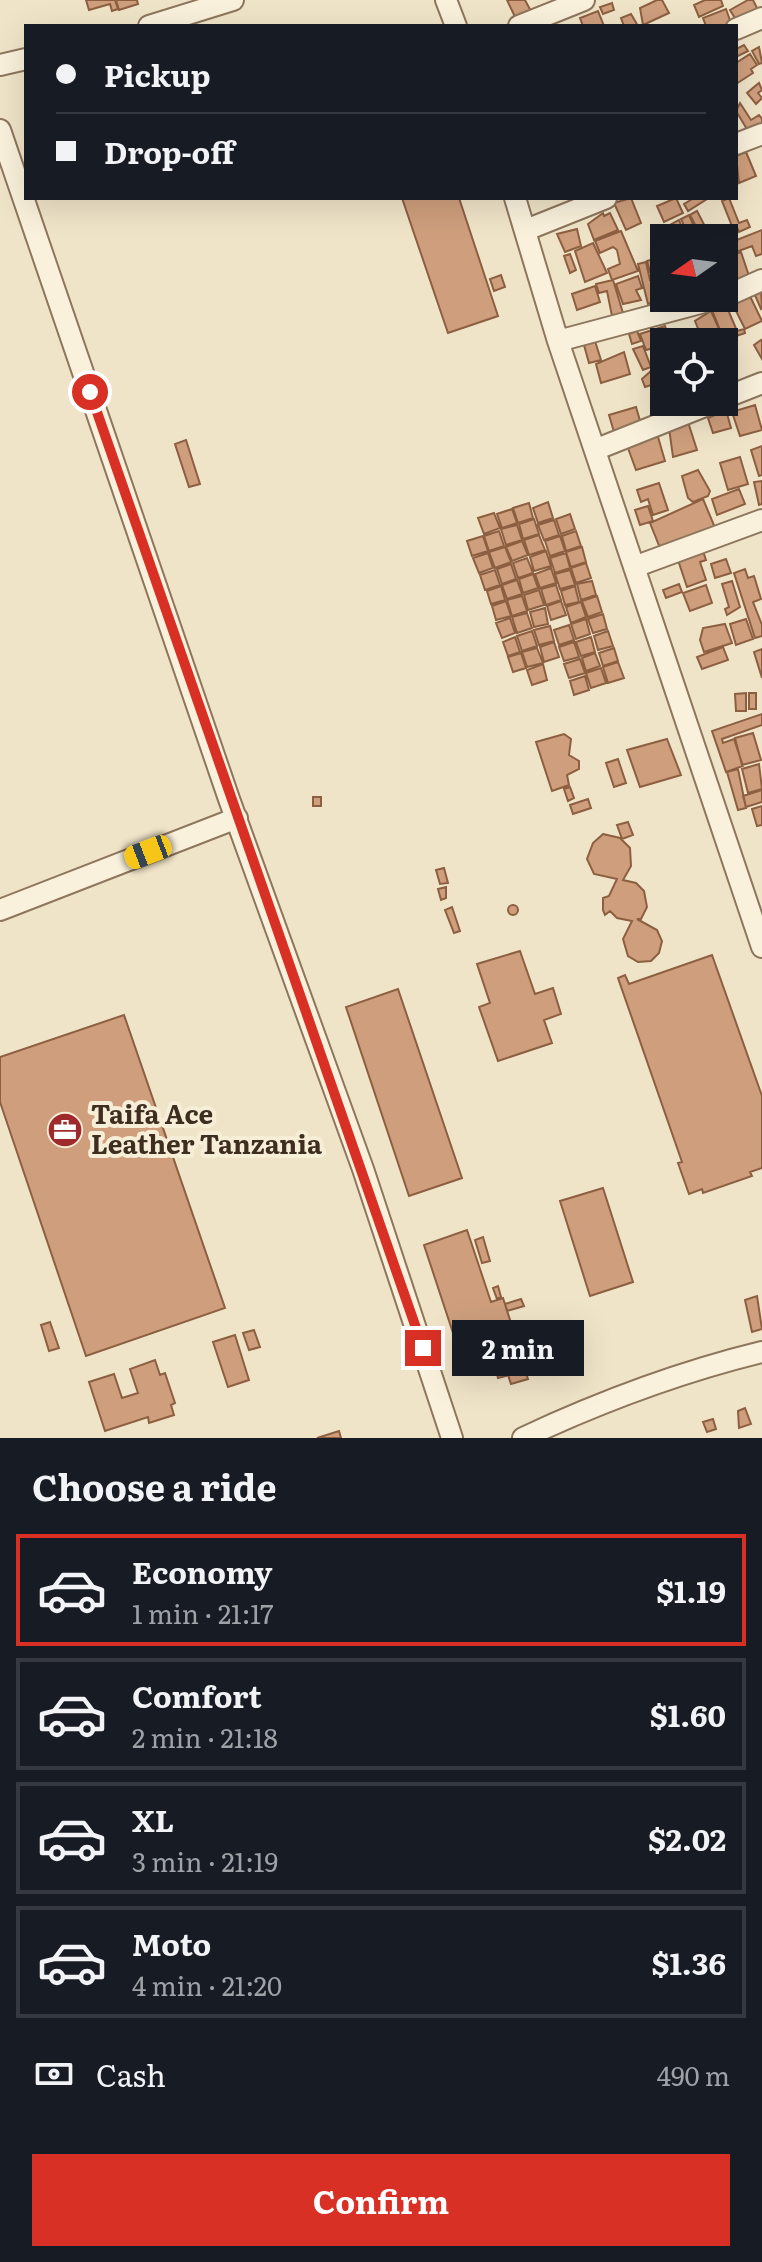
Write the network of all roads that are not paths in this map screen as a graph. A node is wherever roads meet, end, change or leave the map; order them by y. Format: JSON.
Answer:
{"nodes":[{"id":1,"x":446,"y":0,"type":"edge"},
{"id":2,"x":584,"y":0,"type":"edge"},
{"id":3,"x":227,"y":1,"type":"edge"},
{"id":4,"x":762,"y":18,"type":"edge"},
{"id":5,"x":155,"y":24,"type":"edge"},
{"id":6,"x":455,"y":24,"type":"edge"},
{"id":7,"x":524,"y":24,"type":"edge"},
{"id":8,"x":738,"y":28,"type":"edge"},
{"id":9,"x":24,"y":59,"type":"edge"},
{"id":10,"x":0,"y":65,"type":"edge"},
{"id":11,"x":0,"y":130,"type":"edge"},
{"id":12,"x":762,"y":134,"type":"edge"},
{"id":13,"x":738,"y":143,"type":"edge"},
{"id":14,"x":24,"y":200,"type":"edge"},
{"id":15,"x":24,"y":200,"type":"edge"},
{"id":16,"x":516,"y":200,"type":"edge"},
{"id":17,"x":601,"y":200,"type":"edge"},
{"id":18,"x":526,"y":230,"type":"junction"},
{"id":19,"x":762,"y":280,"type":"edge"},
{"id":20,"x":738,"y":290,"type":"edge"},
{"id":21,"x":665,"y":312,"type":"edge"},
{"id":22,"x":558,"y":341,"type":"junction"},
{"id":23,"x":762,"y":383,"type":"edge"},
{"id":24,"x":738,"y":392,"type":"edge"},
{"id":25,"x":680,"y":416,"type":"edge"},
{"id":26,"x":597,"y":449,"type":"junction"},
{"id":27,"x":762,"y":520,"type":"edge"},
{"id":28,"x":634,"y":567,"type":"junction"},
{"id":29,"x":237,"y":818,"type":"junction"},
{"id":30,"x":0,"y":910,"type":"edge"},
{"id":31,"x":762,"y":947,"type":"edge"},
{"id":32,"x":762,"y":1352,"type":"edge"},
{"id":33,"x":452,"y":1438,"type":"edge"},
{"id":34,"x":523,"y":1438,"type":"edge"}],
"edges":[{"from":1,"to":6,"type":"street"},
{"from":2,"to":7,"type":"street"},
{"from":3,"to":5,"type":"street"},
{"from":4,"to":8,"type":"street"},
{"from":9,"to":10,"type":"street"},
{"from":11,"to":15,"type":"street"},
{"from":12,"to":13,"type":"street"},
{"from":14,"to":29,"type":"street"},
{"from":16,"to":18,"type":"street"},
{"from":17,"to":18,"type":"street"},
{"from":18,"to":22,"type":"street"},
{"from":19,"to":20,"type":"street"},
{"from":21,"to":22,"type":"street"},
{"from":22,"to":26,"type":"street"},
{"from":23,"to":24,"type":"street"},
{"from":25,"to":26,"type":"street"},
{"from":26,"to":28,"type":"street"},
{"from":27,"to":28,"type":"street"},
{"from":28,"to":31,"type":"street"},
{"from":29,"to":30,"type":"street"},
{"from":29,"to":33,"type":"street"},
{"from":32,"to":34,"type":"street"}]}
